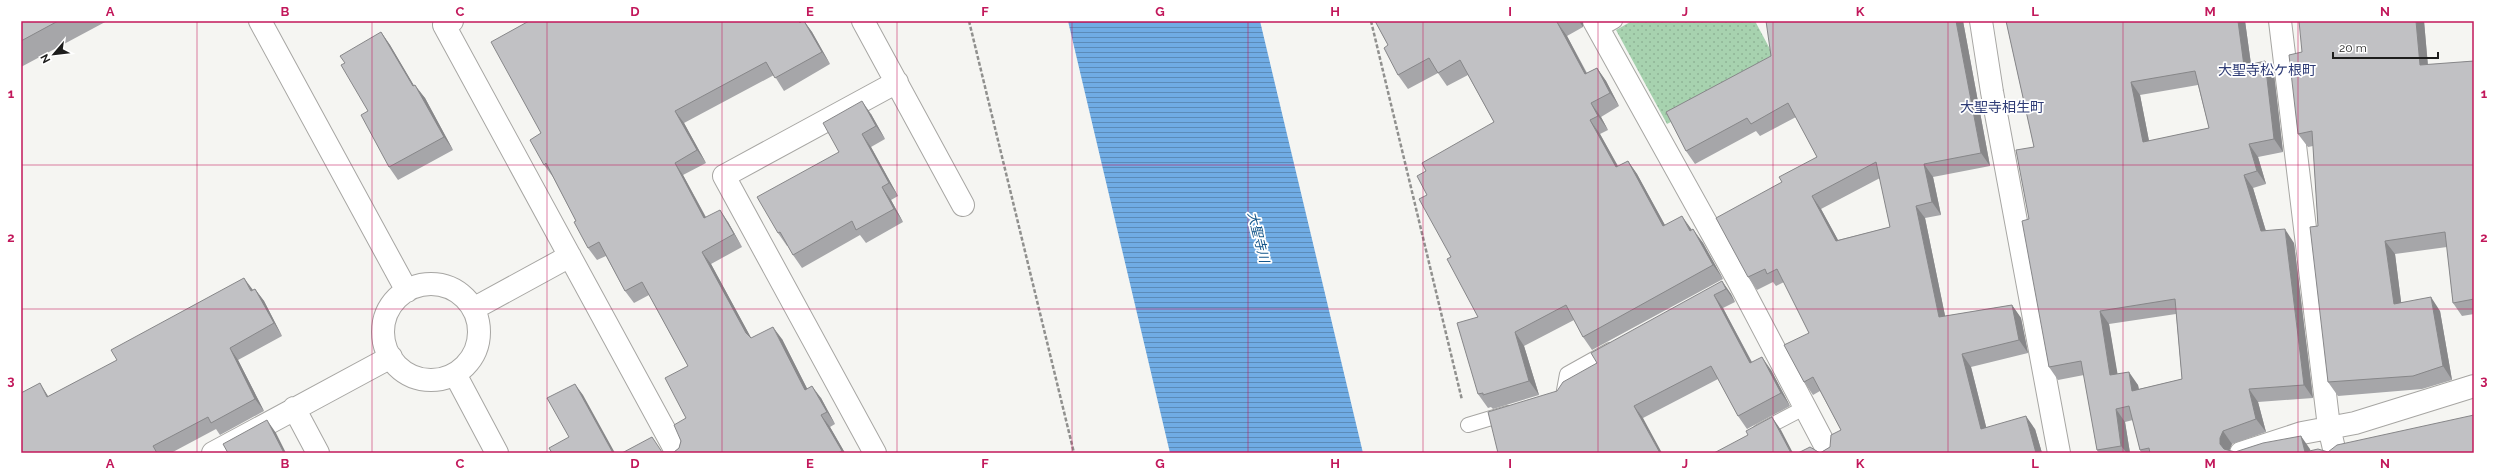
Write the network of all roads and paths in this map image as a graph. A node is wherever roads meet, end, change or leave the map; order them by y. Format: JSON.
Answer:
{"nodes":[{"id":1,"x":260,"y":21,"type":"edge"},
{"id":2,"x":452,"y":21,"type":"edge"},
{"id":3,"x":863,"y":21,"type":"edge"},
{"id":4,"x":969,"y":21,"type":"edge"},
{"id":5,"x":1371,"y":21,"type":"edge"},
{"id":6,"x":1981,"y":21,"type":"edge"},
{"id":7,"x":2280,"y":21,"type":"edge"},
{"id":8,"x":1603,"y":24,"type":"edge"},
{"id":9,"x":897,"y":82,"type":"junction"},
{"id":10,"x":963,"y":205,"type":"dead end"},
{"id":11,"x":570,"y":256,"type":"junction"},
{"id":12,"x":407,"y":290,"type":"junction"},
{"id":13,"x":473,"y":309,"type":"junction"},
{"id":14,"x":1622,"y":344,"type":"edge"},
{"id":15,"x":391,"y":356,"type":"junction"},
{"id":16,"x":455,"y":374,"type":"junction"},
{"id":17,"x":2474,"y":386,"type":"edge"},
{"id":18,"x":1549,"y":401,"type":"edge"},
{"id":19,"x":294,"y":408,"type":"junction"},
{"id":20,"x":1804,"y":408,"type":"junction"},
{"id":21,"x":1521,"y":409,"type":"edge"},
{"id":22,"x":1468,"y":425,"type":"joint"},
{"id":23,"x":2329,"y":427,"type":"junction"},
{"id":24,"x":1745,"y":439,"type":"edge"},
{"id":25,"x":213,"y":453,"type":"edge"},
{"id":26,"x":318,"y":453,"type":"edge"},
{"id":27,"x":497,"y":453,"type":"edge"},
{"id":28,"x":677,"y":453,"type":"edge"},
{"id":29,"x":875,"y":453,"type":"edge"},
{"id":30,"x":1074,"y":453,"type":"edge"},
{"id":31,"x":1829,"y":453,"type":"edge"},
{"id":32,"x":2059,"y":453,"type":"edge"},
{"id":33,"x":2241,"y":453,"type":"edge"},
{"id":34,"x":2335,"y":453,"type":"edge"}],
"edges":[{"from":1,"to":12,"type":"street"},
{"from":2,"to":11,"type":"street"},
{"from":3,"to":9,"type":"street"},
{"from":4,"to":30,"type":"path"},
{"from":5,"to":22,"type":"path"},
{"from":6,"to":32,"type":"street"},
{"from":7,"to":23,"type":"street"},
{"from":8,"to":20,"type":"street"},
{"from":9,"to":10,"type":"street"},
{"from":9,"to":29,"type":"street"},
{"from":11,"to":13,"type":"street"},
{"from":11,"to":28,"type":"street"},
{"from":12,"to":13,"type":"street"},
{"from":12,"to":15,"type":"street"},
{"from":13,"to":16,"type":"street"},
{"from":14,"to":18,"type":"lane"},
{"from":15,"to":16,"type":"street"},
{"from":15,"to":19,"type":"street"},
{"from":16,"to":27,"type":"street"},
{"from":17,"to":23,"type":"street"},
{"from":19,"to":25,"type":"street"},
{"from":19,"to":26,"type":"street"},
{"from":20,"to":24,"type":"lane"},
{"from":20,"to":31,"type":"street"},
{"from":21,"to":22,"type":"lane"},
{"from":23,"to":33,"type":"street"},
{"from":23,"to":34,"type":"street"}]}
